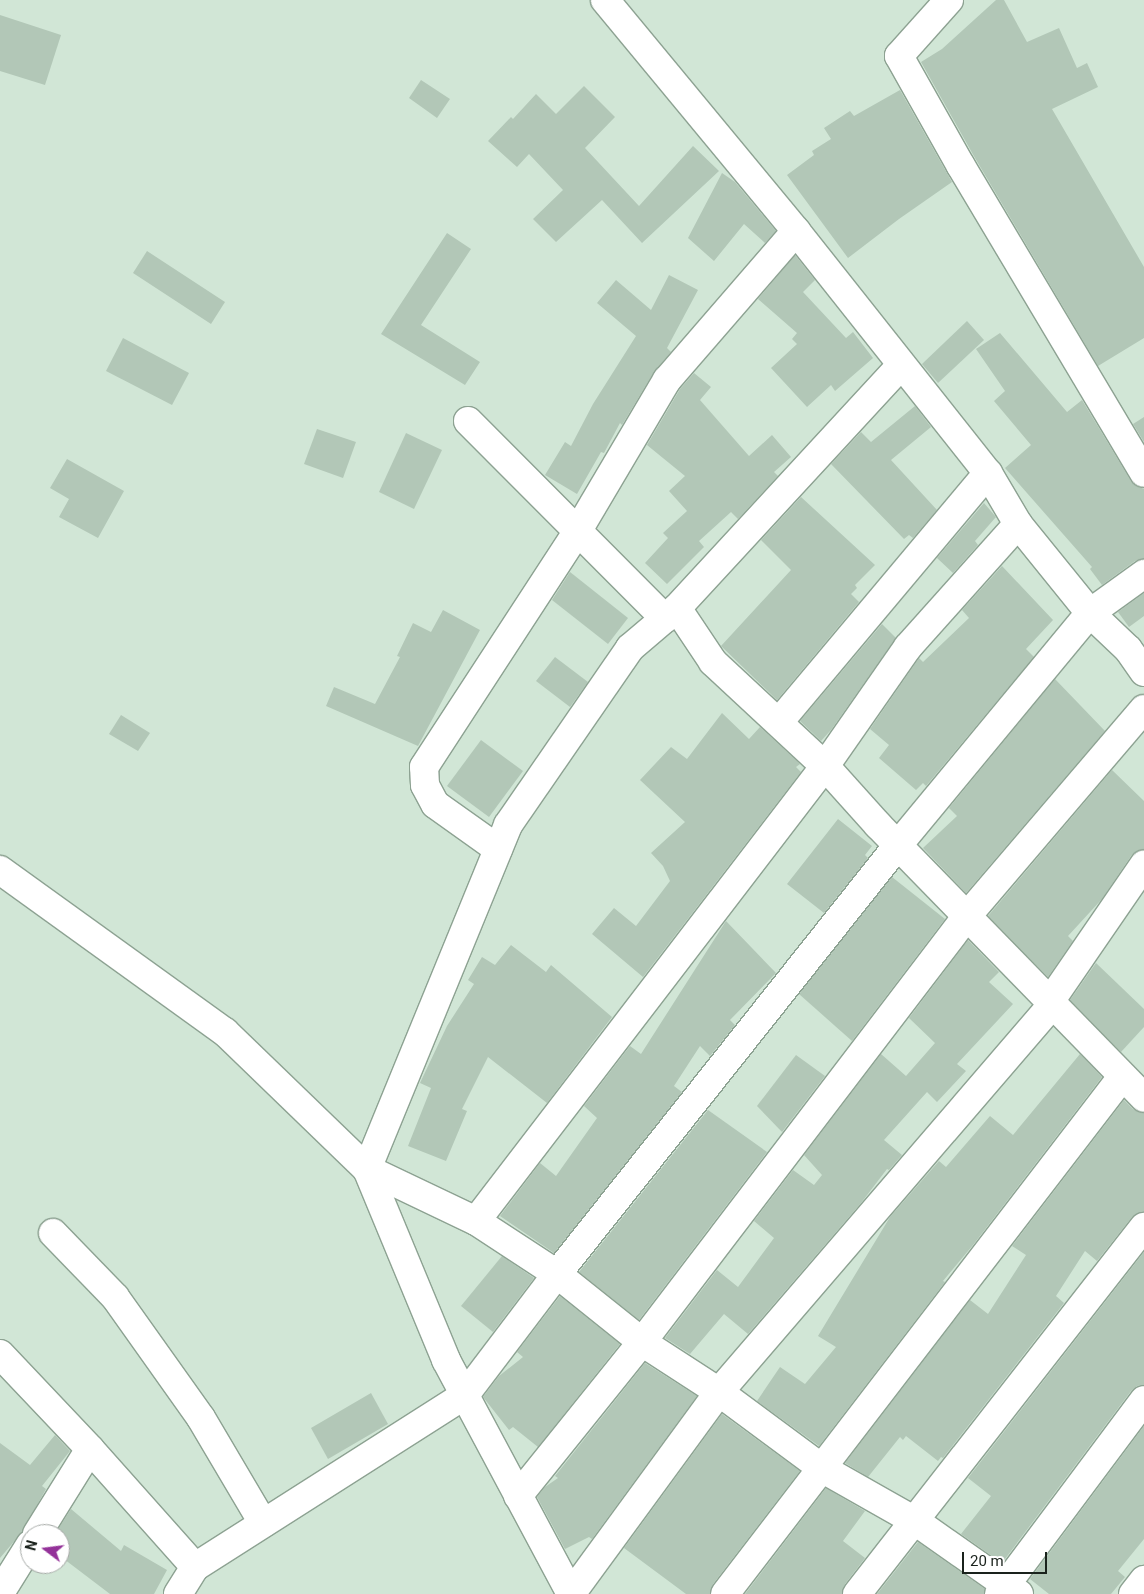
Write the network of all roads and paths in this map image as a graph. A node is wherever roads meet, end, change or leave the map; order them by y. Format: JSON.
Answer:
{"nodes":[{"id":1,"x":605,"y":0,"type":"edge"},
{"id":2,"x":949,"y":0,"type":"edge"},
{"id":3,"x":796,"y":231,"type":"junction"},
{"id":4,"x":901,"y":365,"type":"junction"},
{"id":5,"x":468,"y":421,"type":"dead end"},
{"id":6,"x":1144,"y":472,"type":"edge"},
{"id":7,"x":988,"y":473,"type":"junction"},
{"id":8,"x":1018,"y":524,"type":"junction"},
{"id":9,"x":577,"y":532,"type":"junction"},
{"id":10,"x":1144,"y":574,"type":"edge"},
{"id":11,"x":1090,"y":613,"type":"junction"},
{"id":12,"x":671,"y":614,"type":"junction"},
{"id":13,"x":1144,"y":672,"type":"edge"},
{"id":14,"x":1144,"y":709,"type":"edge"},
{"id":15,"x":778,"y":722,"type":"junction"},
{"id":16,"x":826,"y":766,"type":"junction"},
{"id":17,"x":898,"y":846,"type":"junction"},
{"id":18,"x":498,"y":850,"type":"junction"},
{"id":19,"x":1144,"y":865,"type":"edge"},
{"id":20,"x":0,"y":870,"type":"edge"},
{"id":21,"x":967,"y":916,"type":"junction"},
{"id":22,"x":1049,"y":1003,"type":"junction"},
{"id":23,"x":1122,"y":1077,"type":"junction"},
{"id":24,"x":1144,"y":1098,"type":"edge"},
{"id":25,"x":367,"y":1169,"type":"junction"},
{"id":26,"x":476,"y":1221,"type":"junction"},
{"id":27,"x":1144,"y":1227,"type":"edge"},
{"id":28,"x":53,"y":1233,"type":"dead end"},
{"id":29,"x":557,"y":1274,"type":"junction"},
{"id":30,"x":642,"y":1342,"type":"junction"},
{"id":31,"x":0,"y":1354,"type":"edge"},
{"id":32,"x":719,"y":1392,"type":"junction"},
{"id":33,"x":465,"y":1395,"type":"junction"},
{"id":34,"x":1144,"y":1400,"type":"edge"},
{"id":35,"x":90,"y":1449,"type":"junction"},
{"id":36,"x":823,"y":1469,"type":"junction"},
{"id":37,"x":518,"y":1496,"type":"junction"},
{"id":38,"x":915,"y":1521,"type":"junction"},
{"id":39,"x":43,"y":1524,"type":"edge"},
{"id":40,"x":263,"y":1524,"type":"junction"},
{"id":41,"x":20,"y":1561,"type":"edge"},
{"id":42,"x":195,"y":1567,"type":"junction"},
{"id":43,"x":1144,"y":1580,"type":"edge"},
{"id":44,"x":1008,"y":1591,"type":"edge"},
{"id":45,"x":0,"y":1593,"type":"edge"},
{"id":46,"x":178,"y":1594,"type":"edge"},
{"id":47,"x":571,"y":1594,"type":"edge"},
{"id":48,"x":725,"y":1594,"type":"edge"},
{"id":49,"x":857,"y":1594,"type":"edge"},
{"id":50,"x":1134,"y":1594,"type":"edge"}],
"edges":[{"from":1,"to":3,"type":"street"},
{"from":2,"to":6,"type":"street"},
{"from":3,"to":4,"type":"street"},
{"from":3,"to":9,"type":"street"},
{"from":4,"to":7,"type":"street"},
{"from":4,"to":12,"type":"street"},
{"from":5,"to":9,"type":"street"},
{"from":7,"to":8,"type":"street"},
{"from":7,"to":15,"type":"street"},
{"from":8,"to":11,"type":"street"},
{"from":8,"to":16,"type":"street"},
{"from":9,"to":12,"type":"street"},
{"from":9,"to":18,"type":"street"},
{"from":10,"to":11,"type":"street"},
{"from":11,"to":13,"type":"street"},
{"from":11,"to":17,"type":"street"},
{"from":12,"to":15,"type":"street"},
{"from":12,"to":18,"type":"street"},
{"from":14,"to":21,"type":"street"},
{"from":15,"to":16,"type":"street"},
{"from":16,"to":17,"type":"street"},
{"from":16,"to":26,"type":"street"},
{"from":17,"to":21,"type":"street"},
{"from":17,"to":29,"type":"street"},
{"from":18,"to":25,"type":"street"},
{"from":19,"to":22,"type":"street"},
{"from":20,"to":25,"type":"street"},
{"from":21,"to":22,"type":"street"},
{"from":21,"to":30,"type":"street"},
{"from":22,"to":23,"type":"street"},
{"from":22,"to":32,"type":"street"},
{"from":23,"to":24,"type":"street"},
{"from":23,"to":36,"type":"street"},
{"from":25,"to":26,"type":"street"},
{"from":25,"to":33,"type":"street"},
{"from":26,"to":29,"type":"street"},
{"from":27,"to":38,"type":"street"},
{"from":28,"to":40,"type":"street"},
{"from":29,"to":30,"type":"street"},
{"from":29,"to":33,"type":"street"},
{"from":30,"to":32,"type":"street"},
{"from":30,"to":37,"type":"street"},
{"from":31,"to":35,"type":"street"},
{"from":32,"to":36,"type":"street"},
{"from":32,"to":47,"type":"street"},
{"from":33,"to":37,"type":"street"},
{"from":33,"to":40,"type":"street"},
{"from":34,"to":44,"type":"street"},
{"from":35,"to":39,"type":"street"},
{"from":35,"to":42,"type":"street"},
{"from":36,"to":38,"type":"street"},
{"from":36,"to":48,"type":"street"},
{"from":37,"to":47,"type":"street"},
{"from":38,"to":44,"type":"street"},
{"from":38,"to":49,"type":"street"},
{"from":40,"to":42,"type":"street"},
{"from":41,"to":45,"type":"street"},
{"from":42,"to":46,"type":"street"},
{"from":43,"to":50,"type":"street"}]}
